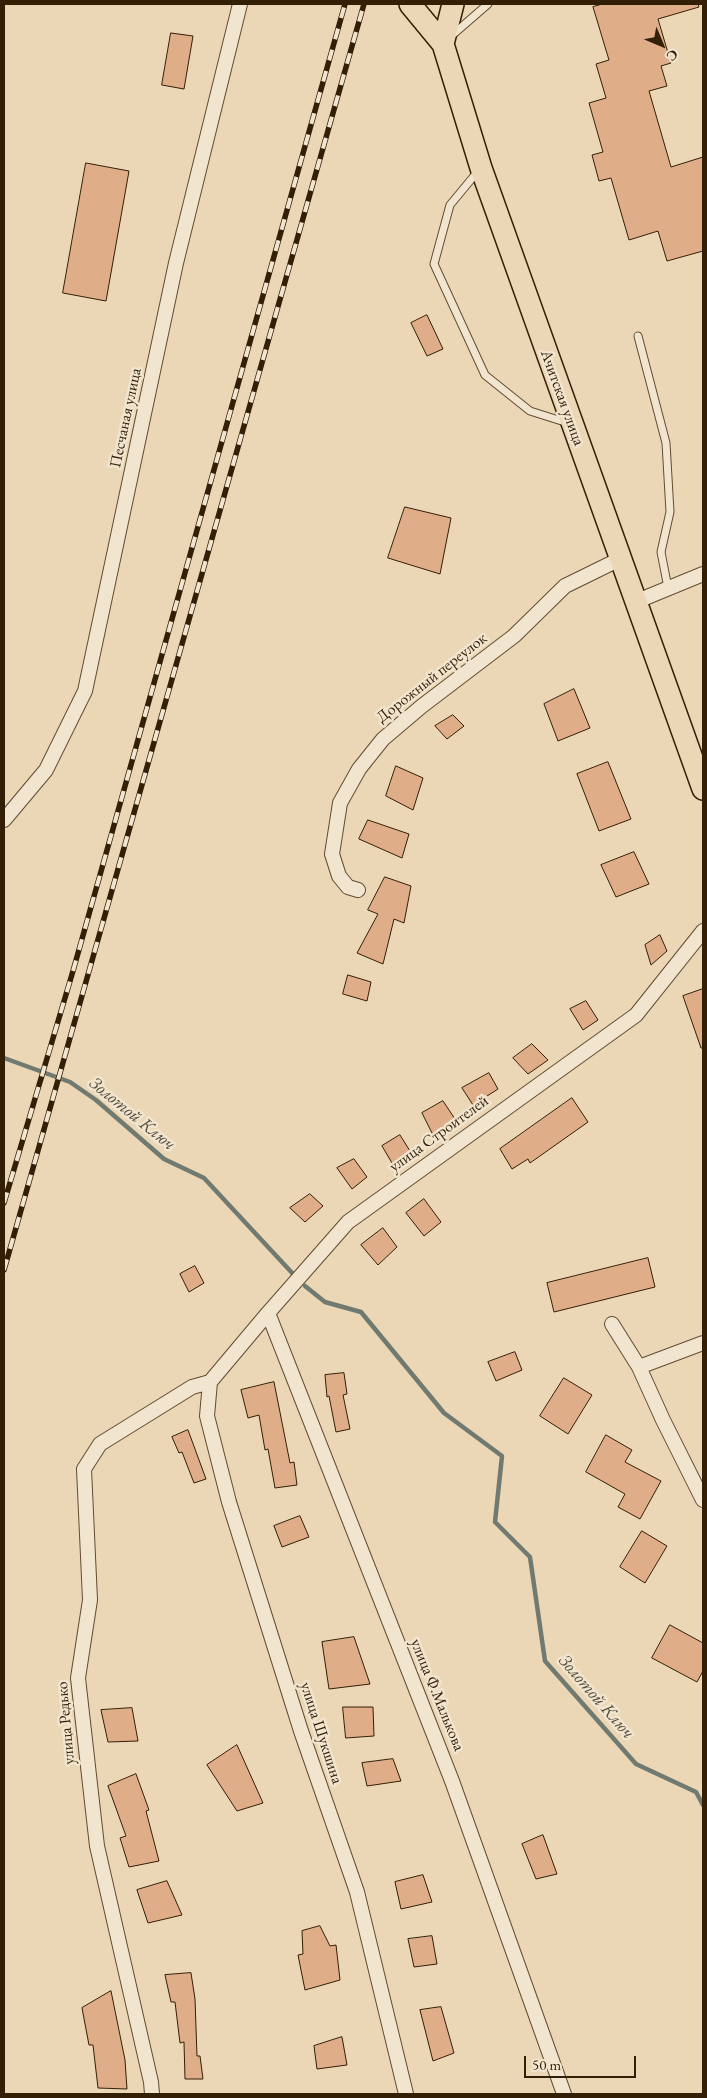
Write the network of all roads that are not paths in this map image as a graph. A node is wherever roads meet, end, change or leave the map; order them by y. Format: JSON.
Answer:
{"nodes":[{"id":1,"x":240,"y":4,"type":"edge"},
{"id":2,"x":410,"y":4,"type":"edge"},
{"id":3,"x":453,"y":4,"type":"edge"},
{"id":4,"x":488,"y":4,"type":"edge"},
{"id":5,"x":443,"y":44,"type":"junction"},
{"id":6,"x":481,"y":168,"type":"junction"},
{"id":7,"x":638,"y":336,"type":"dead end"},
{"id":8,"x":571,"y":424,"type":"junction"},
{"id":9,"x":620,"y":559,"type":"junction"},
{"id":10,"x":703,"y":574,"type":"edge"},
{"id":11,"x":668,"y":588,"type":"junction"},
{"id":12,"x":635,"y":602,"type":"junction"},
{"id":13,"x":703,"y":789,"type":"edge"},
{"id":14,"x":4,"y":820,"type":"edge"},
{"id":15,"x":358,"y":890,"type":"dead end"},
{"id":16,"x":703,"y":931,"type":"edge"},
{"id":17,"x":268,"y":1313,"type":"junction"},
{"id":18,"x":612,"y":1324,"type":"dead end"},
{"id":19,"x":703,"y":1343,"type":"edge"},
{"id":20,"x":639,"y":1367,"type":"junction"},
{"id":21,"x":210,"y":1382,"type":"junction"},
{"id":22,"x":703,"y":1500,"type":"edge"},
{"id":23,"x":152,"y":2094,"type":"edge"},
{"id":24,"x":406,"y":2094,"type":"edge"},
{"id":25,"x":564,"y":2094,"type":"edge"}],
"edges":[{"from":1,"to":14,"type":"street","name":"Песчаная улица"},
{"from":2,"to":5,"type":"main road"},
{"from":3,"to":5,"type":"main road"},
{"from":4,"to":5,"type":"lane"},
{"from":5,"to":6,"type":"main road","name":"Ачитская улица"},
{"from":6,"to":8,"type":"main road","name":"Ачитская улица"},
{"from":6,"to":8,"type":"lane"},
{"from":7,"to":11,"type":"lane"},
{"from":8,"to":9,"type":"main road","name":"Ачитская улица"},
{"from":9,"to":12,"type":"main road","name":"Ачитская улица"},
{"from":9,"to":15,"type":"street","name":"Дорожный переулок"},
{"from":10,"to":11,"type":"street"},
{"from":11,"to":12,"type":"street"},
{"from":12,"to":13,"type":"main road","name":"Ачитская улица"},
{"from":16,"to":17,"type":"street","name":"улица Строителей"},
{"from":17,"to":21,"type":"street","name":"улица Строителей"},
{"from":17,"to":25,"type":"street","name":"улица Ф.Малькова"},
{"from":18,"to":20,"type":"street"},
{"from":19,"to":20,"type":"street"},
{"from":20,"to":22,"type":"street"},
{"from":21,"to":23,"type":"street","name":"улица Редько"},
{"from":21,"to":24,"type":"street","name":"улица Шукшина"}]}
